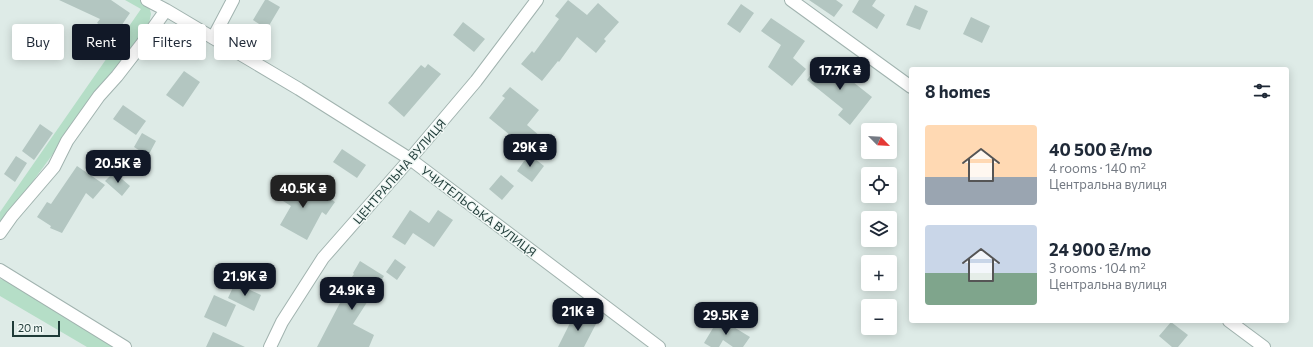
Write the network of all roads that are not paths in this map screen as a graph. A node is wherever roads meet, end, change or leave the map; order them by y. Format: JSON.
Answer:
{"nodes":[{"id":1,"x":147,"y":0,"type":"edge"},
{"id":2,"x":233,"y":0,"type":"edge"},
{"id":3,"x":537,"y":0,"type":"edge"},
{"id":4,"x":791,"y":0,"type":"edge"},
{"id":5,"x":166,"y":10,"type":"junction"},
{"id":6,"x":213,"y":38,"type":"junction"},
{"id":7,"x":909,"y":86,"type":"edge"},
{"id":8,"x":410,"y":159,"type":"junction"},
{"id":9,"x":0,"y":233,"type":"edge"},
{"id":10,"x":0,"y":270,"type":"edge"},
{"id":11,"x":1232,"y":323,"type":"edge"},
{"id":12,"x":125,"y":347,"type":"edge"},
{"id":13,"x":270,"y":347,"type":"edge"},
{"id":14,"x":659,"y":347,"type":"edge"},
{"id":15,"x":1264,"y":347,"type":"edge"}],
"edges":[{"from":1,"to":5,"type":"street","name":"УЧИТЕЛЬСЬКА ВУЛИЦЯ"},
{"from":2,"to":6,"type":"street"},
{"from":3,"to":8,"type":"street","name":"ЦЕНТРАЛЬНА ВУЛИЦЯ"},
{"from":4,"to":7,"type":"street"},
{"from":5,"to":6,"type":"street","name":"УЧИТЕЛЬСЬКА ВУЛИЦЯ"},
{"from":5,"to":9,"type":"street"},
{"from":6,"to":8,"type":"street","name":"УЧИТЕЛЬСЬКА ВУЛИЦЯ"},
{"from":8,"to":13,"type":"street","name":"ЦЕНТРАЛЬНА ВУЛИЦЯ"},
{"from":8,"to":14,"type":"street","name":"УЧИТЕЛЬСЬКА ВУЛИЦЯ"},
{"from":10,"to":12,"type":"street"},
{"from":11,"to":15,"type":"street"}]}
